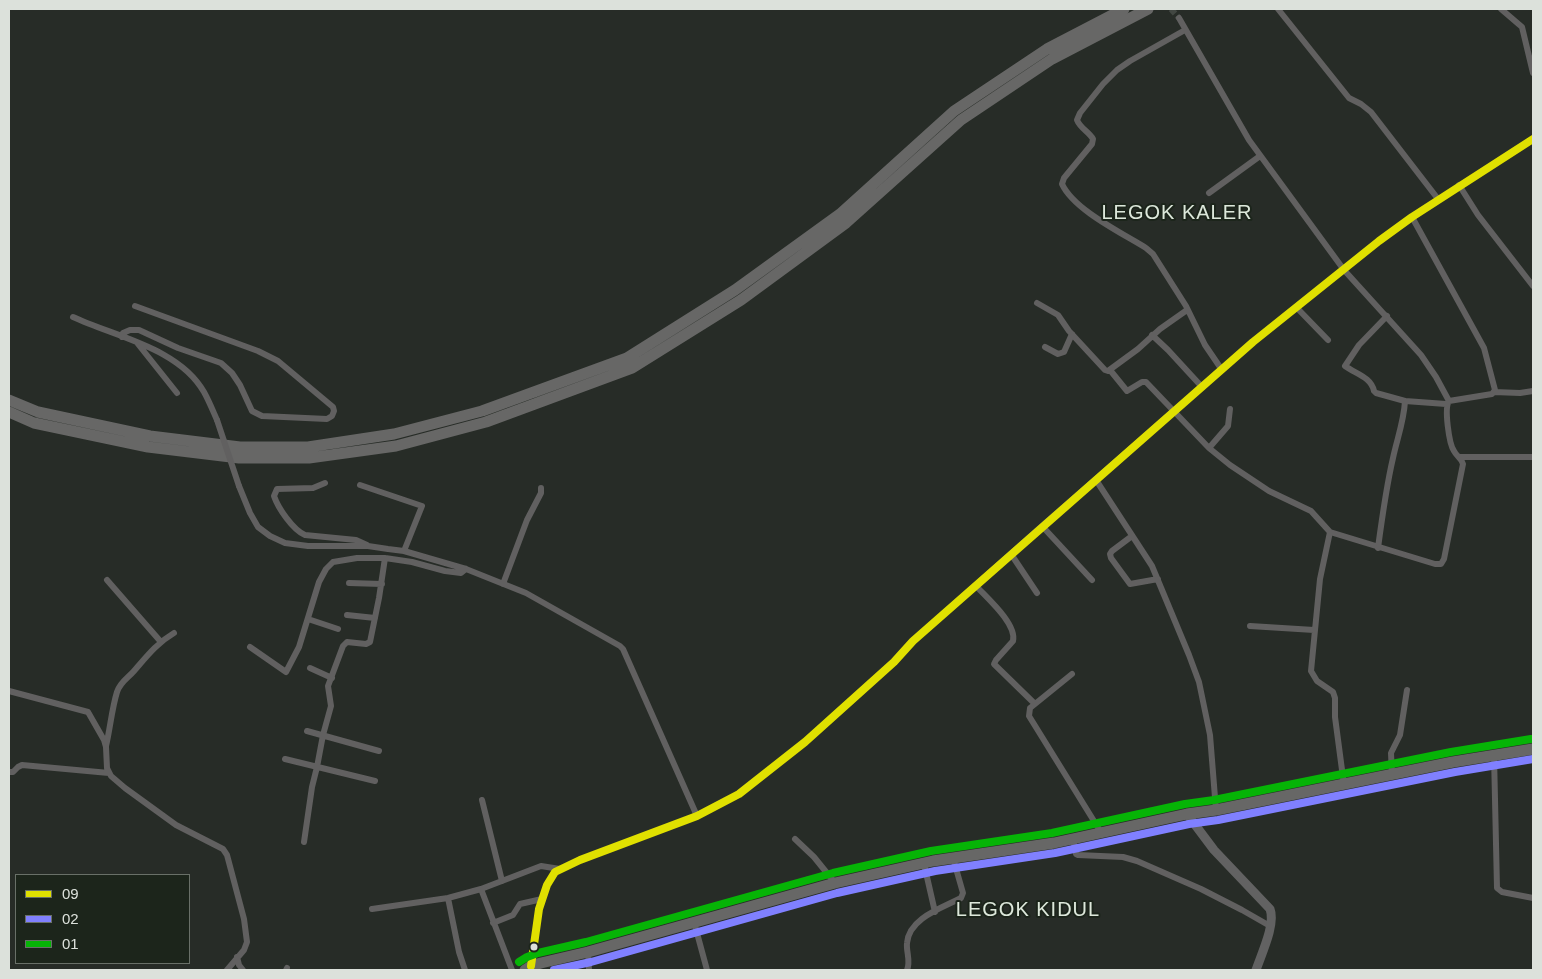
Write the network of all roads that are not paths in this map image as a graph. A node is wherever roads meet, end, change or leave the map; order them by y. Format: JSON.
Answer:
{"nodes":[{"id":1,"x":1124,"y":9,"type":"edge"},
{"id":2,"x":1148,"y":9,"type":"edge"},
{"id":3,"x":1278,"y":9,"type":"edge"},
{"id":4,"x":1501,"y":9,"type":"edge"},
{"id":5,"x":1179,"y":18,"type":"tunnel mouth"},
{"id":6,"x":1185,"y":30,"type":"junction"},
{"id":7,"x":1533,"y":73,"type":"edge"},
{"id":8,"x":1533,"y":139,"type":"edge"},
{"id":9,"x":1260,"y":156,"type":"junction"},
{"id":10,"x":1459,"y":185,"type":"junction"},
{"id":11,"x":1209,"y":193,"type":"dead end"},
{"id":12,"x":1438,"y":199,"type":"junction"},
{"id":13,"x":1412,"y":217,"type":"junction"},
{"id":14,"x":1344,"y":270,"type":"junction"},
{"id":15,"x":1533,"y":286,"type":"edge"},
{"id":16,"x":1038,"y":302,"type":"dead end"},
{"id":17,"x":135,"y":306,"type":"dead end"},
{"id":18,"x":1297,"y":308,"type":"junction"},
{"id":19,"x":1187,"y":310,"type":"junction"},
{"id":20,"x":1387,"y":316,"type":"junction"},
{"id":21,"x":73,"y":317,"type":"dead end"},
{"id":22,"x":1072,"y":334,"type":"junction"},
{"id":23,"x":1152,"y":335,"type":"junction"},
{"id":24,"x":122,"y":337,"type":"junction"},
{"id":25,"x":1328,"y":340,"type":"dead end"},
{"id":26,"x":138,"y":343,"type":"junction"},
{"id":27,"x":1045,"y":347,"type":"dead end"},
{"id":28,"x":1110,"y":370,"type":"junction"},
{"id":29,"x":1222,"y":370,"type":"junction"},
{"id":30,"x":1202,"y":387,"type":"junction"},
{"id":31,"x":1533,"y":391,"type":"edge"},
{"id":32,"x":1494,"y":392,"type":"junction"},
{"id":33,"x":177,"y":393,"type":"dead end"},
{"id":34,"x":9,"y":400,"type":"edge"},
{"id":35,"x":1405,"y":401,"type":"junction"},
{"id":36,"x":1448,"y":402,"type":"junction"},
{"id":37,"x":1230,"y":409,"type":"dead end"},
{"id":38,"x":1174,"y":411,"type":"junction"},
{"id":39,"x":9,"y":412,"type":"edge"},
{"id":40,"x":1209,"y":448,"type":"junction"},
{"id":41,"x":1460,"y":457,"type":"junction"},
{"id":42,"x":1533,"y":457,"type":"edge"},
{"id":43,"x":1096,"y":480,"type":"junction"},
{"id":44,"x":325,"y":483,"type":"dead end"},
{"id":45,"x":360,"y":485,"type":"dead end"},
{"id":46,"x":541,"y":488,"type":"dead end"},
{"id":47,"x":1042,"y":526,"type":"junction"},
{"id":48,"x":1330,"y":532,"type":"junction"},
{"id":49,"x":1132,"y":536,"type":"junction"},
{"id":50,"x":368,"y":546,"type":"junction"},
{"id":51,"x":1378,"y":548,"type":"junction"},
{"id":52,"x":404,"y":552,"type":"junction"},
{"id":53,"x":1011,"y":554,"type":"junction"},
{"id":54,"x":385,"y":558,"type":"junction"},
{"id":55,"x":466,"y":569,"type":"junction"},
{"id":56,"x":1158,"y":579,"type":"junction"},
{"id":57,"x":107,"y":580,"type":"dead end"},
{"id":58,"x":1092,"y":580,"type":"dead end"},
{"id":59,"x":349,"y":583,"type":"dead end"},
{"id":60,"x":382,"y":584,"type":"junction"},
{"id":61,"x":503,"y":584,"type":"junction"},
{"id":62,"x":976,"y":586,"type":"junction"},
{"id":63,"x":1037,"y":593,"type":"dead end"},
{"id":64,"x":347,"y":615,"type":"dead end"},
{"id":65,"x":375,"y":618,"type":"junction"},
{"id":66,"x":308,"y":620,"type":"junction"},
{"id":67,"x":1250,"y":626,"type":"dead end"},
{"id":68,"x":338,"y":629,"type":"dead end"},
{"id":69,"x":1314,"y":630,"type":"junction"},
{"id":70,"x":174,"y":633,"type":"dead end"},
{"id":71,"x":161,"y":642,"type":"junction"},
{"id":72,"x":250,"y":647,"type":"dead end"},
{"id":73,"x":310,"y":668,"type":"dead end"},
{"id":74,"x":1072,"y":674,"type":"dead end"},
{"id":75,"x":332,"y":678,"type":"junction"},
{"id":76,"x":1407,"y":690,"type":"dead end"},
{"id":77,"x":9,"y":691,"type":"edge"},
{"id":78,"x":1035,"y":704,"type":"junction"},
{"id":79,"x":307,"y":731,"type":"dead end"},
{"id":80,"x":323,"y":735,"type":"junction"},
{"id":81,"x":106,"y":747,"type":"junction"},
{"id":82,"x":1533,"y":748,"type":"edge"},
{"id":83,"x":379,"y":751,"type":"dead end"},
{"id":84,"x":1494,"y":755,"type":"junction"},
{"id":85,"x":285,"y":759,"type":"dead end"},
{"id":86,"x":317,"y":767,"type":"junction"},
{"id":87,"x":9,"y":772,"type":"edge"},
{"id":88,"x":109,"y":773,"type":"junction"},
{"id":89,"x":1392,"y":775,"type":"junction"},
{"id":90,"x":375,"y":781,"type":"dead end"},
{"id":91,"x":1344,"y":785,"type":"junction"},
{"id":92,"x":482,"y":800,"type":"dead end"},
{"id":93,"x":1216,"y":810,"type":"junction"},
{"id":94,"x":1187,"y":814,"type":"junction"},
{"id":95,"x":697,"y":816,"type":"junction"},
{"id":96,"x":1102,"y":834,"type":"junction"},
{"id":97,"x":795,"y":839,"type":"dead end"},
{"id":98,"x":1073,"y":839,"type":"junction"},
{"id":99,"x":304,"y":842,"type":"dead end"},
{"id":100,"x":953,"y":858,"type":"junction"},
{"id":101,"x":924,"y":864,"type":"junction"},
{"id":102,"x":560,"y":869,"type":"junction"},
{"id":103,"x":502,"y":880,"type":"junction"},
{"id":104,"x":835,"y":883,"type":"junction"},
{"id":105,"x":481,"y":888,"type":"junction"},
{"id":106,"x":448,"y":898,"type":"junction"},
{"id":107,"x":1533,"y":898,"type":"edge"},
{"id":108,"x":542,"y":899,"type":"junction"},
{"id":109,"x":372,"y":909,"type":"dead end"},
{"id":110,"x":935,"y":912,"type":"junction"},
{"id":111,"x":694,"y":922,"type":"junction"},
{"id":112,"x":493,"y":923,"type":"junction"},
{"id":113,"x":1270,"y":926,"type":"junction"},
{"id":114,"x":588,"y":952,"type":"junction"},
{"id":115,"x":238,"y":957,"type":"junction"},
{"id":116,"x":528,"y":968,"type":"edge"},
{"id":117,"x":910,"y":969,"type":"edge"},
{"id":118,"x":227,"y":970,"type":"edge"},
{"id":119,"x":243,"y":970,"type":"edge"},
{"id":120,"x":465,"y":970,"type":"edge"},
{"id":121,"x":512,"y":970,"type":"edge"},
{"id":122,"x":589,"y":970,"type":"edge"},
{"id":123,"x":707,"y":970,"type":"edge"},
{"id":124,"x":1256,"y":970,"type":"edge"}],
"edges":[{"from":1,"to":34,"type":"highway"},
{"from":2,"to":39,"type":"highway"},
{"from":3,"to":12,"type":"street"},
{"from":4,"to":7,"type":"street"},
{"from":5,"to":6,"type":"street"},
{"from":6,"to":9,"type":"street"},
{"from":6,"to":19,"type":"street"},
{"from":8,"to":10,"type":"street"},
{"from":9,"to":11,"type":"street"},
{"from":9,"to":14,"type":"street"},
{"from":10,"to":12,"type":"street"},
{"from":10,"to":15,"type":"street"},
{"from":12,"to":13,"type":"street"},
{"from":13,"to":14,"type":"street"},
{"from":13,"to":32,"type":"street"},
{"from":14,"to":18,"type":"street"},
{"from":14,"to":20,"type":"street"},
{"from":16,"to":22,"type":"street"},
{"from":17,"to":24,"type":"street"},
{"from":18,"to":25,"type":"street"},
{"from":18,"to":29,"type":"street"},
{"from":19,"to":23,"type":"street"},
{"from":19,"to":29,"type":"street"},
{"from":20,"to":35,"type":"street"},
{"from":20,"to":36,"type":"street"},
{"from":21,"to":24,"type":"street"},
{"from":22,"to":27,"type":"street"},
{"from":22,"to":28,"type":"street"},
{"from":23,"to":28,"type":"street"},
{"from":23,"to":30,"type":"street"},
{"from":24,"to":26,"type":"street"},
{"from":26,"to":33,"type":"street"},
{"from":26,"to":50,"type":"street","bridge":true},
{"from":28,"to":38,"type":"street"},
{"from":29,"to":30,"type":"street"},
{"from":30,"to":38,"type":"street"},
{"from":31,"to":32,"type":"street"},
{"from":32,"to":36,"type":"street"},
{"from":35,"to":36,"type":"street"},
{"from":35,"to":51,"type":"street"},
{"from":36,"to":41,"type":"street"},
{"from":37,"to":40,"type":"street"},
{"from":38,"to":40,"type":"street"},
{"from":38,"to":43,"type":"street"},
{"from":40,"to":48,"type":"street"},
{"from":41,"to":42,"type":"street"},
{"from":41,"to":51,"type":"street"},
{"from":43,"to":47,"type":"street"},
{"from":43,"to":49,"type":"street"},
{"from":44,"to":50,"type":"street"},
{"from":45,"to":52,"type":"street"},
{"from":46,"to":61,"type":"street"},
{"from":47,"to":53,"type":"street"},
{"from":47,"to":58,"type":"street"},
{"from":48,"to":51,"type":"street"},
{"from":48,"to":69,"type":"street"},
{"from":49,"to":56,"type":"street"},
{"from":49,"to":56,"type":"street"},
{"from":50,"to":52,"type":"street"},
{"from":52,"to":55,"type":"street"},
{"from":53,"to":62,"type":"street"},
{"from":53,"to":63,"type":"street"},
{"from":54,"to":55,"type":"street"},
{"from":54,"to":60,"type":"street"},
{"from":54,"to":66,"type":"street"},
{"from":55,"to":61,"type":"street"},
{"from":56,"to":93,"type":"street"},
{"from":57,"to":71,"type":"street"},
{"from":59,"to":60,"type":"street"},
{"from":60,"to":65,"type":"street"},
{"from":61,"to":95,"type":"street"},
{"from":62,"to":78,"type":"street"},
{"from":62,"to":95,"type":"street"},
{"from":64,"to":65,"type":"street"},
{"from":65,"to":75,"type":"street"},
{"from":66,"to":68,"type":"street"},
{"from":66,"to":72,"type":"street"},
{"from":67,"to":69,"type":"street"},
{"from":69,"to":91,"type":"street"},
{"from":70,"to":71,"type":"street"},
{"from":71,"to":81,"type":"street"},
{"from":73,"to":75,"type":"street"},
{"from":74,"to":78,"type":"street"},
{"from":75,"to":80,"type":"street"},
{"from":76,"to":89,"type":"street"},
{"from":77,"to":81,"type":"street"},
{"from":78,"to":96,"type":"street"},
{"from":79,"to":80,"type":"street"},
{"from":80,"to":83,"type":"street"},
{"from":80,"to":86,"type":"street"},
{"from":81,"to":88,"type":"street"},
{"from":82,"to":84,"type":"highway"},
{"from":84,"to":89,"type":"highway"},
{"from":84,"to":107,"type":"street"},
{"from":85,"to":86,"type":"street"},
{"from":86,"to":90,"type":"street"},
{"from":86,"to":99,"type":"street"},
{"from":87,"to":88,"type":"street"},
{"from":88,"to":115,"type":"street"},
{"from":89,"to":91,"type":"highway"},
{"from":91,"to":93,"type":"highway"},
{"from":92,"to":103,"type":"street"},
{"from":93,"to":94,"type":"highway"},
{"from":94,"to":96,"type":"highway"},
{"from":94,"to":113,"type":"street"},
{"from":95,"to":102,"type":"street"},
{"from":96,"to":98,"type":"highway"},
{"from":97,"to":104,"type":"street"},
{"from":98,"to":100,"type":"highway"},
{"from":98,"to":113,"type":"street"},
{"from":100,"to":101,"type":"highway"},
{"from":100,"to":110,"type":"street"},
{"from":101,"to":104,"type":"highway"},
{"from":101,"to":110,"type":"street"},
{"from":102,"to":103,"type":"street"},
{"from":102,"to":108,"type":"street"},
{"from":103,"to":105,"type":"street"},
{"from":104,"to":111,"type":"highway"},
{"from":105,"to":106,"type":"street"},
{"from":105,"to":112,"type":"street"},
{"from":106,"to":109,"type":"street"},
{"from":106,"to":120,"type":"street"},
{"from":108,"to":112,"type":"street"},
{"from":108,"to":116,"type":"street"},
{"from":110,"to":117,"type":"street"},
{"from":111,"to":114,"type":"highway"},
{"from":111,"to":123,"type":"street"},
{"from":112,"to":121,"type":"street"},
{"from":113,"to":124,"type":"street"},
{"from":114,"to":116,"type":"highway"},
{"from":114,"to":122,"type":"street"},
{"from":115,"to":118,"type":"street"},
{"from":115,"to":119,"type":"street"}]}
